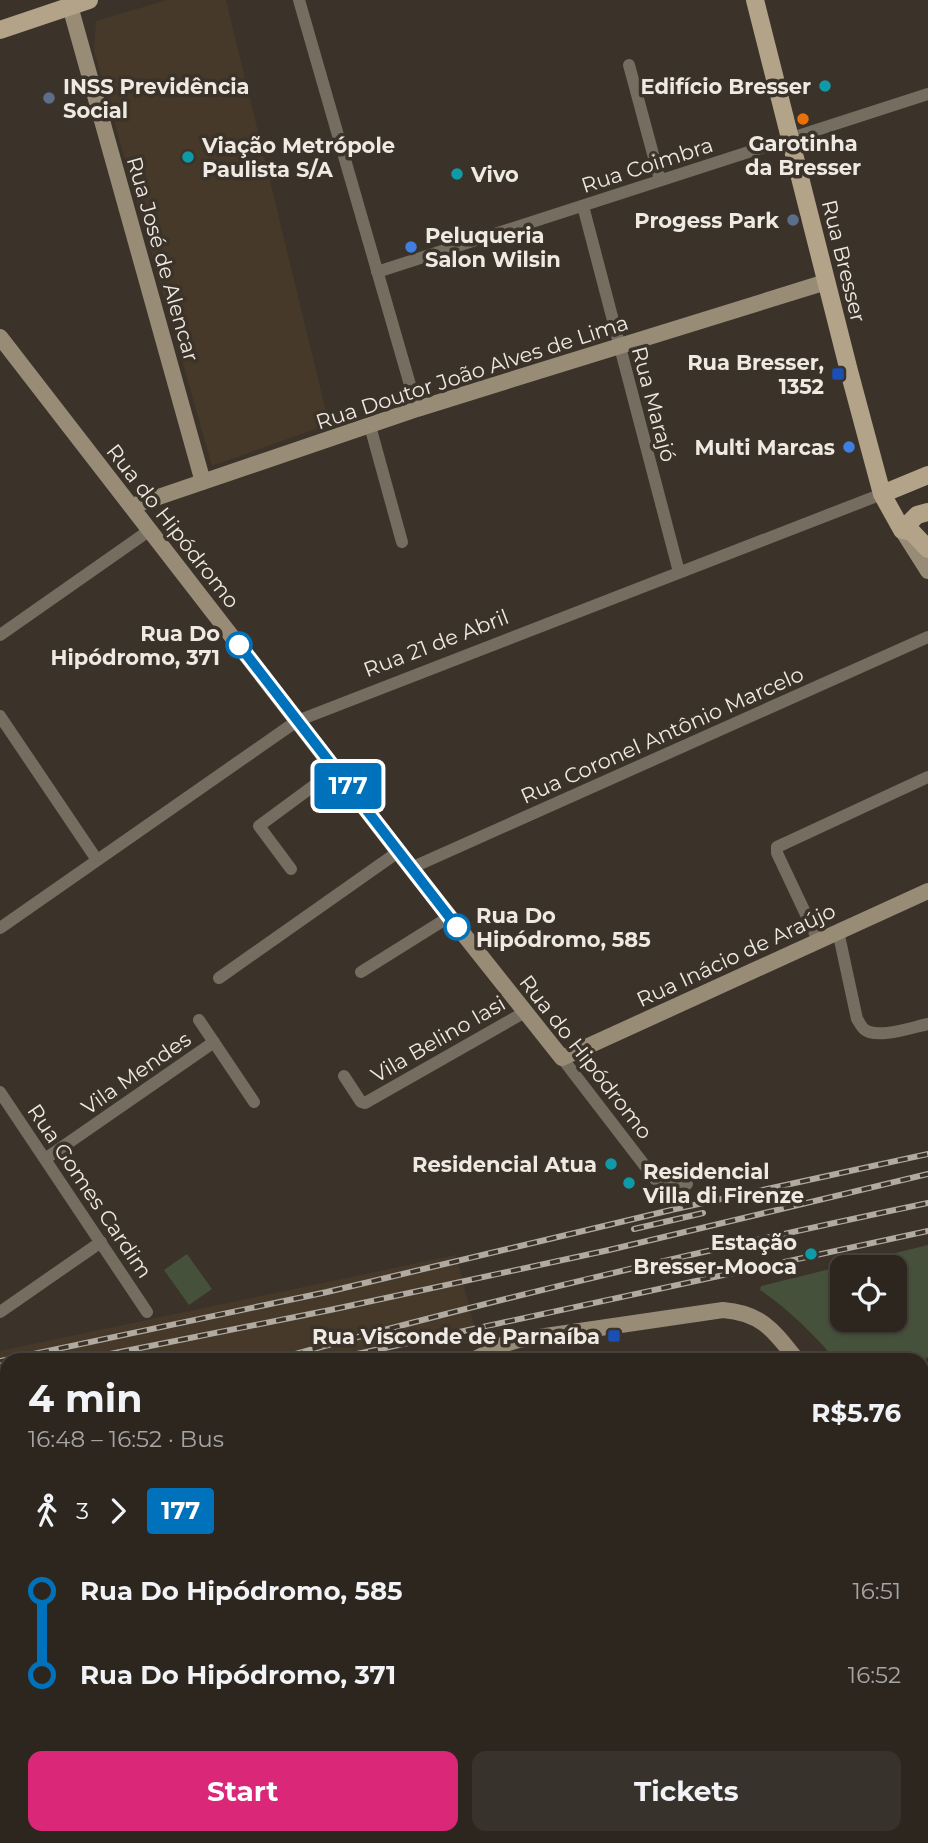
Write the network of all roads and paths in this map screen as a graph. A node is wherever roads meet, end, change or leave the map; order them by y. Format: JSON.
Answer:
{"nodes":[{"id":1,"x":299,"y":0,"type":"edge"},
{"id":2,"x":755,"y":0,"type":"edge"},
{"id":3,"x":82,"y":2,"type":"edge"},
{"id":4,"x":0,"y":30,"type":"edge"},
{"id":5,"x":629,"y":65,"type":"dead end"},
{"id":6,"x":928,"y":94,"type":"edge"},
{"id":7,"x":790,"y":139,"type":"junction"},
{"id":8,"x":660,"y":180,"type":"junction"},
{"id":9,"x":583,"y":206,"type":"junction"},
{"id":10,"x":377,"y":272,"type":"junction"},
{"id":11,"x":826,"y":282,"type":"junction"},
{"id":12,"x":0,"y":337,"type":"edge"},
{"id":13,"x":619,"y":346,"type":"junction"},
{"id":14,"x":417,"y":410,"type":"junction"},
{"id":15,"x":370,"y":426,"type":"junction"},
{"id":16,"x":928,"y":475,"type":"edge"},
{"id":17,"x":204,"y":482,"type":"junction"},
{"id":18,"x":882,"y":494,"type":"junction"},
{"id":19,"x":132,"y":506,"type":"junction"},
{"id":20,"x":928,"y":512,"type":"edge"},
{"id":21,"x":150,"y":530,"type":"junction"},
{"id":22,"x":902,"y":530,"type":"junction"},
{"id":23,"x":402,"y":542,"type":"dead end"},
{"id":24,"x":928,"y":549,"type":"edge"},
{"id":25,"x":928,"y":571,"type":"edge"},
{"id":26,"x":679,"y":572,"type":"junction"},
{"id":27,"x":0,"y":635,"type":"edge"},
{"id":28,"x":928,"y":637,"type":"edge"},
{"id":29,"x":0,"y":716,"type":"edge"},
{"id":30,"x":297,"y":721,"type":"junction"},
{"id":31,"x":335,"y":770,"type":"junction"},
{"id":32,"x":928,"y":777,"type":"edge"},
{"id":33,"x":398,"y":852,"type":"junction"},
{"id":34,"x":97,"y":860,"type":"junction"},
{"id":35,"x":291,"y":869,"type":"dead end"},
{"id":36,"x":411,"y":869,"type":"junction"},
{"id":37,"x":928,"y":891,"type":"edge"},
{"id":38,"x":449,"y":917,"type":"junction"},
{"id":39,"x":0,"y":928,"type":"edge"},
{"id":40,"x":838,"y":932,"type":"junction"},
{"id":41,"x":818,"y":940,"type":"junction"},
{"id":42,"x":361,"y":972,"type":"dead end"},
{"id":43,"x":219,"y":978,"type":"dead end"},
{"id":44,"x":525,"y":1012,"type":"junction"},
{"id":45,"x":199,"y":1020,"type":"dead end"},
{"id":46,"x":928,"y":1024,"type":"edge"},
{"id":47,"x":214,"y":1042,"type":"junction"},
{"id":48,"x":562,"y":1058,"type":"junction"},
{"id":49,"x":344,"y":1076,"type":"dead end"},
{"id":50,"x":0,"y":1092,"type":"edge"},
{"id":51,"x":254,"y":1102,"type":"dead end"},
{"id":52,"x":45,"y":1159,"type":"junction"},
{"id":53,"x":687,"y":1184,"type":"dead end"},
{"id":54,"x":101,"y":1242,"type":"junction"},
{"id":55,"x":0,"y":1312,"type":"edge"},
{"id":56,"x":147,"y":1312,"type":"dead end"},
{"id":57,"x":487,"y":1353,"type":"edge"},
{"id":58,"x":791,"y":1353,"type":"edge"}],
"edges":[{"from":1,"to":10,"type":"street"},
{"from":2,"to":7,"type":"main road","name":"Rua Bresser"},
{"from":3,"to":4,"type":"main road"},
{"from":3,"to":17,"type":"street","name":"Rua José de Alencar"},
{"from":5,"to":8,"type":"street"},
{"from":6,"to":7,"type":"street","name":"Rua Coimbra"},
{"from":7,"to":8,"type":"street","name":"Rua Coimbra"},
{"from":7,"to":11,"type":"main road","name":"Rua Bresser"},
{"from":8,"to":9,"type":"street","name":"Rua Coimbra"},
{"from":9,"to":10,"type":"street","name":"Rua Coimbra"},
{"from":9,"to":13,"type":"street","name":"Rua Marajó"},
{"from":10,"to":14,"type":"street"},
{"from":11,"to":13,"type":"street","name":"Rua Doutor João Alves de Lima"},
{"from":11,"to":18,"type":"main road","name":"Rua Bresser"},
{"from":12,"to":19,"type":"street","name":"Rua do Hipódromo"},
{"from":13,"to":14,"type":"street","name":"Rua Doutor João Alves de Lima"},
{"from":13,"to":26,"type":"street","name":"Rua Marajó"},
{"from":14,"to":15,"type":"street","name":"Rua Doutor João Alves de Lima"},
{"from":15,"to":17,"type":"street","name":"Rua Doutor João Alves de Lima"},
{"from":15,"to":23,"type":"street"},
{"from":16,"to":18,"type":"main road","name":"Rua 21 de Abril"},
{"from":17,"to":19,"type":"street","name":"Rua Doutor João Alves de Lima"},
{"from":18,"to":22,"type":"main road","name":"Rua Bresser"},
{"from":18,"to":26,"type":"street","name":"Rua 21 de Abril"},
{"from":19,"to":21,"type":"street","name":"Rua do Hipódromo"},
{"from":20,"to":22,"type":"main road"},
{"from":21,"to":27,"type":"street"},
{"from":21,"to":30,"type":"street","name":"Rua do Hipódromo"},
{"from":22,"to":24,"type":"main road","name":"Rua Bresser"},
{"from":22,"to":25,"type":"street","name":"Rua Bresser"},
{"from":26,"to":30,"type":"street","name":"Rua 21 de Abril"},
{"from":28,"to":36,"type":"street","name":"Rua Coronel Antônio Marcelo"},
{"from":29,"to":34,"type":"street"},
{"from":30,"to":31,"type":"street","name":"Rua do Hipódromo"},
{"from":30,"to":34,"type":"street","name":"Rua 21 de Abril"},
{"from":31,"to":33,"type":"street","name":"Rua do Hipódromo"},
{"from":31,"to":35,"type":"street"},
{"from":32,"to":41,"type":"street"},
{"from":33,"to":36,"type":"street","name":"Rua do Hipódromo"},
{"from":33,"to":43,"type":"street"},
{"from":34,"to":39,"type":"street","name":"Rua 21 de Abril"},
{"from":36,"to":38,"type":"street","name":"Rua do Hipódromo"},
{"from":37,"to":40,"type":"street","name":"Rua Inácio de Araújo"},
{"from":38,"to":42,"type":"street"},
{"from":38,"to":44,"type":"street","name":"Rua do Hipódromo"},
{"from":40,"to":41,"type":"street","name":"Rua Inácio de Araújo"},
{"from":40,"to":46,"type":"street"},
{"from":41,"to":48,"type":"street","name":"Rua Inácio de Araújo"},
{"from":44,"to":48,"type":"street","name":"Rua do Hipódromo"},
{"from":44,"to":49,"type":"street","name":"Vila Belino Iasi"},
{"from":45,"to":47,"type":"street","name":"Vila Mendes"},
{"from":47,"to":51,"type":"street","name":"Vila Mendes"},
{"from":47,"to":52,"type":"street","name":"Vila Mendes"},
{"from":48,"to":53,"type":"street","name":"Rua do Hipódromo"},
{"from":50,"to":52,"type":"street","name":"Rua Gomes Cardim"},
{"from":52,"to":54,"type":"street","name":"Rua Gomes Cardim"},
{"from":54,"to":55,"type":"street"},
{"from":54,"to":56,"type":"street","name":"Rua Gomes Cardim"},
{"from":57,"to":58,"type":"street"}]}
